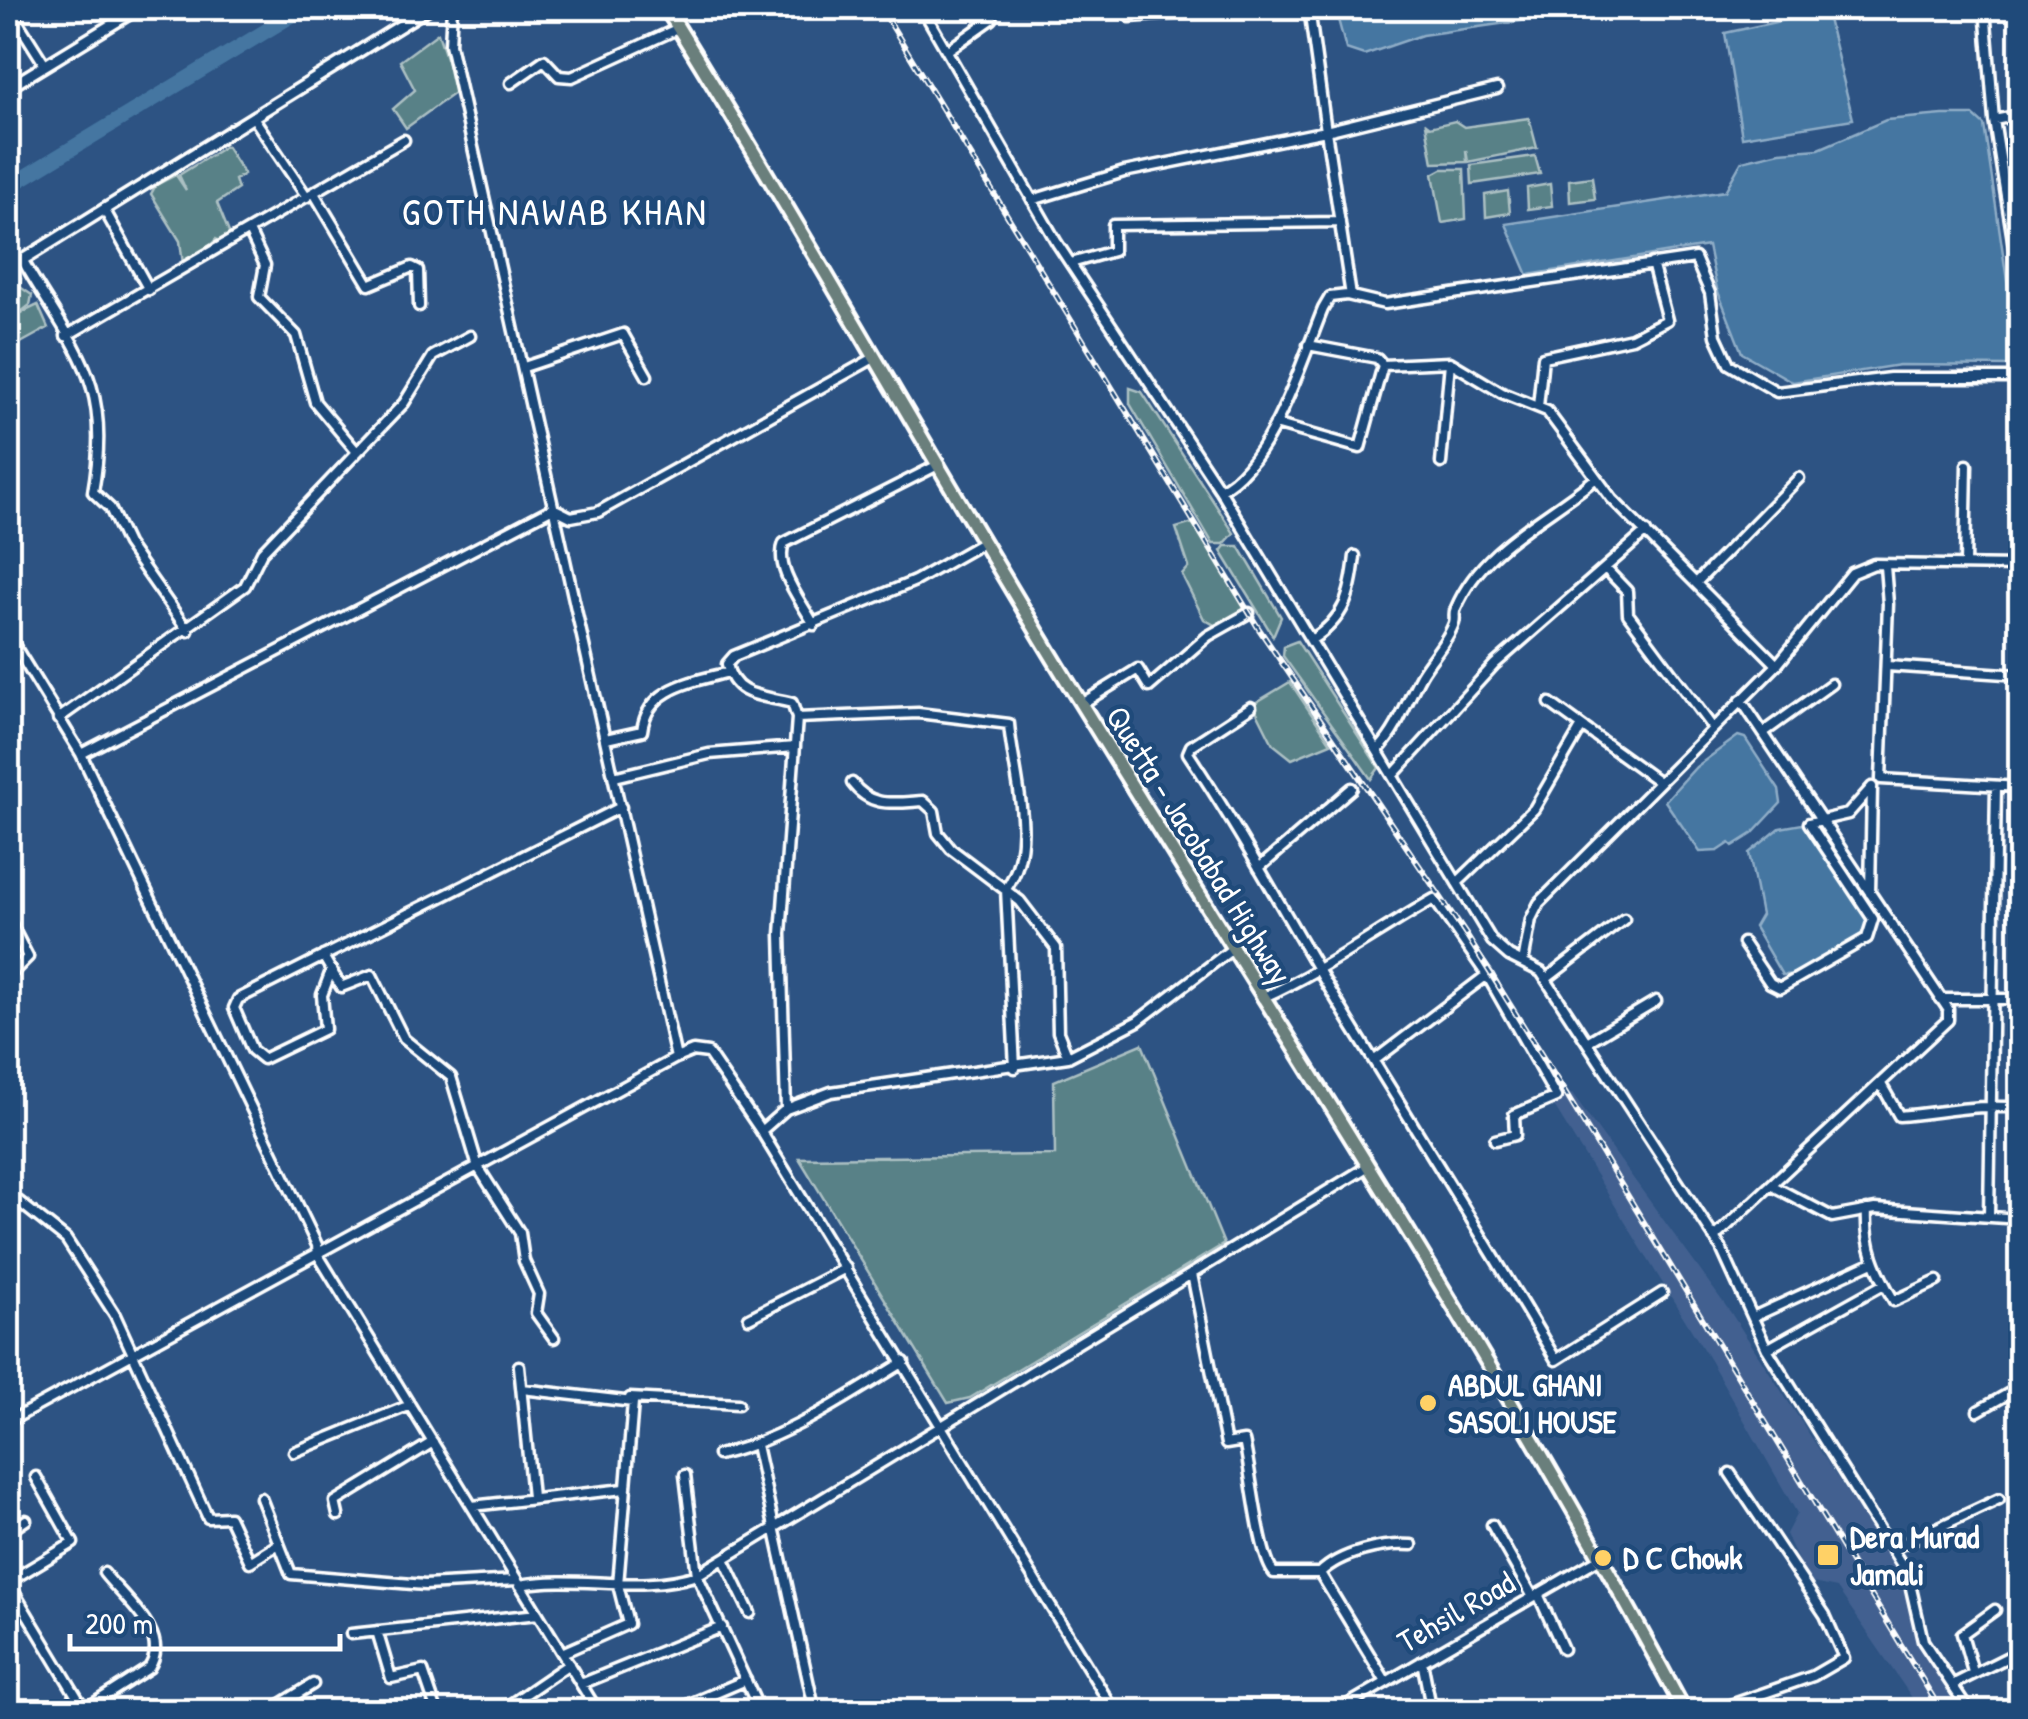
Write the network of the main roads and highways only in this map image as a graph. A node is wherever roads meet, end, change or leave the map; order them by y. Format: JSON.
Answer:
{"nodes":[{"id":1,"x":666,"y":8,"type":"edge"},
{"id":2,"x":1684,"y":1712,"type":"edge"}],
"edges":[{"from":1,"to":2,"type":"highway","name":"Quetta - Jacobabad Highway"}]}
